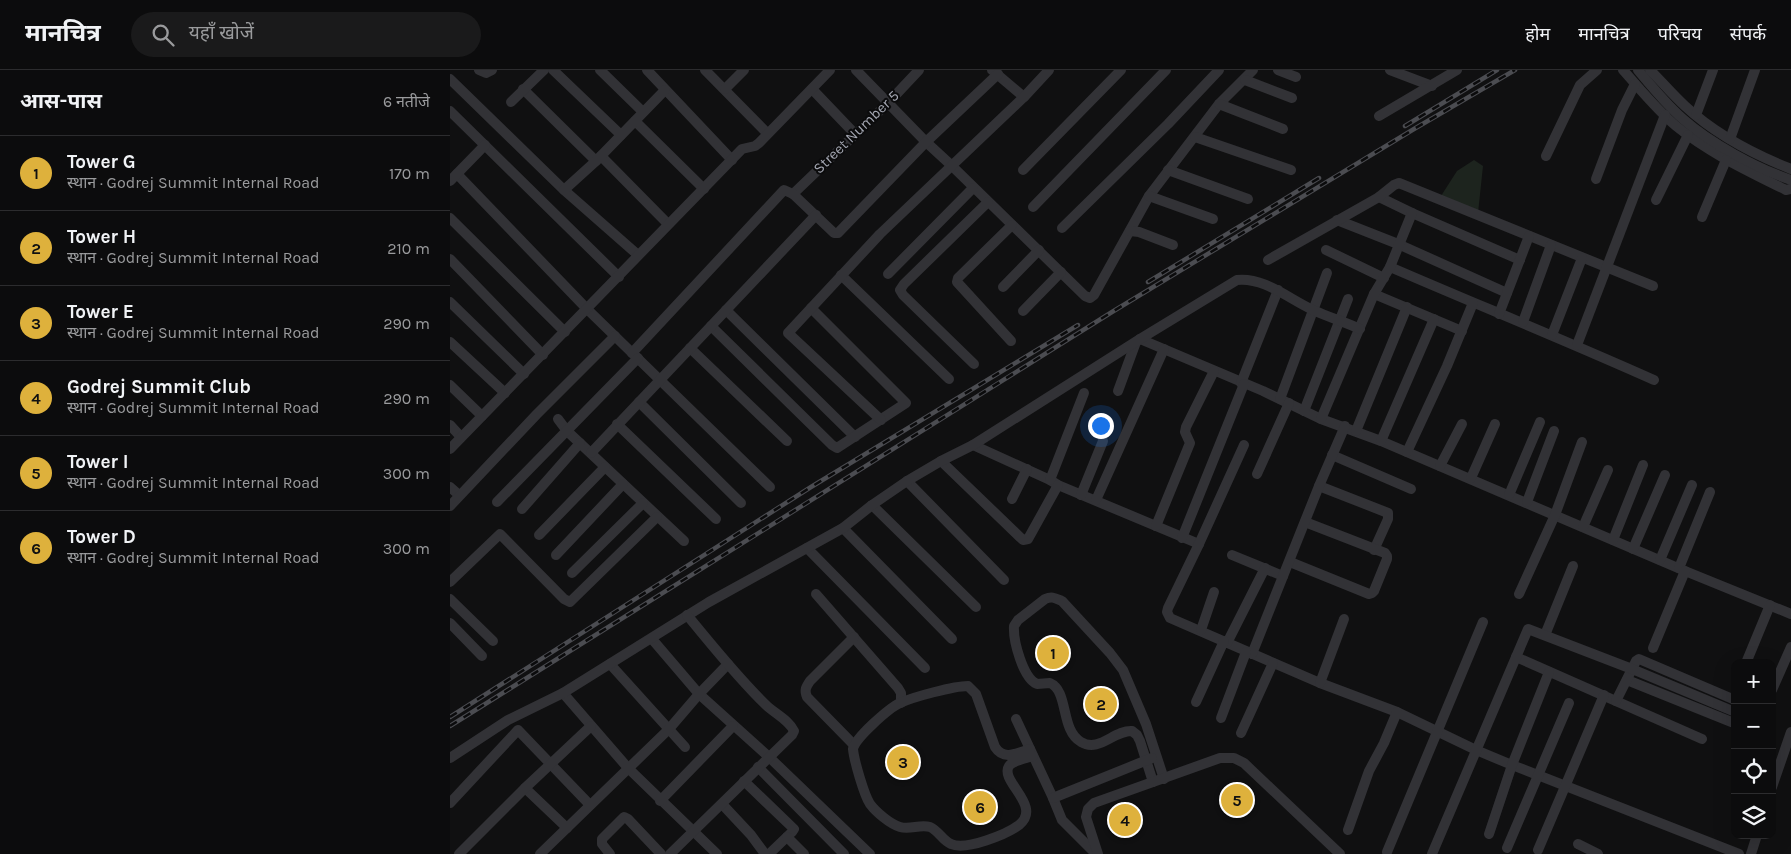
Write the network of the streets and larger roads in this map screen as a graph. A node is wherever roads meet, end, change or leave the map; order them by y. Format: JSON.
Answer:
{"nodes":[{"id":1,"x":479,"y":70,"type":"edge"},
{"id":2,"x":492,"y":70,"type":"edge"},
{"id":3,"x":544,"y":70,"type":"edge"},
{"id":4,"x":553,"y":70,"type":"edge"},
{"id":5,"x":600,"y":70,"type":"edge"},
{"id":6,"x":646,"y":70,"type":"edge"},
{"id":7,"x":705,"y":70,"type":"edge"},
{"id":8,"x":744,"y":70,"type":"edge"},
{"id":9,"x":830,"y":70,"type":"edge"},
{"id":10,"x":856,"y":70,"type":"edge"},
{"id":11,"x":919,"y":70,"type":"edge"},
{"id":12,"x":1048,"y":70,"type":"edge"},
{"id":13,"x":1121,"y":70,"type":"edge"},
{"id":14,"x":1166,"y":70,"type":"edge"},
{"id":15,"x":1218,"y":70,"type":"edge"},
{"id":16,"x":1253,"y":70,"type":"edge"},
{"id":17,"x":1278,"y":70,"type":"edge"},
{"id":18,"x":1390,"y":70,"type":"edge"},
{"id":19,"x":1457,"y":70,"type":"edge"},
{"id":20,"x":1597,"y":70,"type":"edge"},
{"id":21,"x":1623,"y":70,"type":"edge"},
{"id":22,"x":1638,"y":70,"type":"edge"},
{"id":23,"x":1650,"y":70,"type":"edge"},
{"id":24,"x":1713,"y":70,"type":"edge"},
{"id":25,"x":1755,"y":70,"type":"edge"},
{"id":26,"x":995,"y":72,"type":"edge"},
{"id":27,"x":1296,"y":77,"type":"dead end"},
{"id":28,"x":450,"y":79,"type":"edge"},
{"id":29,"x":1245,"y":80,"type":"junction"},
{"id":30,"x":1635,"y":84,"type":"junction"},
{"id":31,"x":1432,"y":86,"type":"junction"},
{"id":32,"x":523,"y":89,"type":"junction"},
{"id":33,"x":725,"y":89,"type":"junction"},
{"id":34,"x":812,"y":89,"type":"junction"},
{"id":35,"x":665,"y":90,"type":"junction"},
{"id":36,"x":1024,"y":97,"type":"junction"},
{"id":37,"x":1292,"y":98,"type":"dead end"},
{"id":38,"x":511,"y":102,"type":"dead end"},
{"id":39,"x":888,"y":103,"type":"junction"},
{"id":40,"x":1219,"y":104,"type":"junction"},
{"id":41,"x":450,"y":111,"type":"edge"},
{"id":42,"x":643,"y":112,"type":"junction"},
{"id":43,"x":1664,"y":114,"type":"junction"},
{"id":44,"x":1696,"y":115,"type":"junction"},
{"id":45,"x":1379,"y":116,"type":"dead end"},
{"id":46,"x":635,"y":121,"type":"junction"},
{"id":47,"x":1283,"y":129,"type":"dead end"},
{"id":48,"x":767,"y":133,"type":"junction"},
{"id":49,"x":855,"y":134,"type":"junction"},
{"id":50,"x":1688,"y":134,"type":"junction"},
{"id":51,"x":621,"y":135,"type":"junction"},
{"id":52,"x":1195,"y":137,"type":"junction"},
{"id":53,"x":1730,"y":139,"type":"junction"},
{"id":54,"x":926,"y":142,"type":"junction"},
{"id":55,"x":485,"y":145,"type":"junction"},
{"id":56,"x":1546,"y":156,"type":"dead end"},
{"id":57,"x":598,"y":159,"type":"junction"},
{"id":58,"x":732,"y":160,"type":"junction"},
{"id":59,"x":1726,"y":160,"type":"junction"},
{"id":60,"x":951,"y":165,"type":"junction"},
{"id":61,"x":1791,"y":169,"type":"edge"},
{"id":62,"x":1023,"y":170,"type":"dead end"},
{"id":63,"x":1168,"y":170,"type":"junction"},
{"id":64,"x":1291,"y":170,"type":"dead end"},
{"id":65,"x":454,"y":178,"type":"edge"},
{"id":66,"x":1596,"y":178,"type":"dead end"},
{"id":67,"x":1791,"y":180,"type":"edge"},
{"id":68,"x":973,"y":188,"type":"junction"},
{"id":69,"x":704,"y":189,"type":"junction"},
{"id":70,"x":564,"y":190,"type":"junction"},
{"id":71,"x":1791,"y":190,"type":"edge"},
{"id":72,"x":793,"y":194,"type":"junction"},
{"id":73,"x":1149,"y":196,"type":"junction"},
{"id":74,"x":1379,"y":197,"type":"junction"},
{"id":75,"x":1248,"y":199,"type":"dead end"},
{"id":76,"x":1656,"y":200,"type":"dead end"},
{"id":77,"x":988,"y":202,"type":"junction"},
{"id":78,"x":1033,"y":207,"type":"dead end"},
{"id":79,"x":1412,"y":213,"type":"junction"},
{"id":80,"x":816,"y":215,"type":"junction"},
{"id":81,"x":1702,"y":217,"type":"dead end"},
{"id":82,"x":450,"y":218,"type":"edge"},
{"id":83,"x":1213,"y":219,"type":"dead end"},
{"id":84,"x":1337,"y":220,"type":"junction"},
{"id":85,"x":668,"y":224,"type":"junction"},
{"id":86,"x":1012,"y":225,"type":"junction"},
{"id":87,"x":1062,"y":228,"type":"dead end"},
{"id":88,"x":1130,"y":231,"type":"junction"},
{"id":89,"x":1529,"y":236,"type":"junction"},
{"id":90,"x":1398,"y":244,"type":"junction"},
{"id":91,"x":1173,"y":245,"type":"dead end"},
{"id":92,"x":1551,"y":245,"type":"junction"},
{"id":93,"x":1039,"y":250,"type":"junction"},
{"id":94,"x":1326,"y":250,"type":"dead end"},
{"id":95,"x":638,"y":256,"type":"junction"},
{"id":96,"x":1582,"y":258,"type":"junction"},
{"id":97,"x":450,"y":259,"type":"edge"},
{"id":98,"x":1268,"y":260,"type":"dead end"},
{"id":99,"x":1520,"y":260,"type":"junction"},
{"id":100,"x":1390,"y":267,"type":"junction"},
{"id":101,"x":1607,"y":268,"type":"junction"},
{"id":102,"x":1061,"y":272,"type":"junction"},
{"id":103,"x":1327,"y":273,"type":"dead end"},
{"id":104,"x":888,"y":274,"type":"dead end"},
{"id":105,"x":840,"y":275,"type":"junction"},
{"id":106,"x":619,"y":277,"type":"junction"},
{"id":107,"x":1384,"y":278,"type":"junction"},
{"id":108,"x":1653,"y":286,"type":"dead end"},
{"id":109,"x":1003,"y":287,"type":"dead end"},
{"id":110,"x":1278,"y":290,"type":"junction"},
{"id":111,"x":1507,"y":293,"type":"junction"},
{"id":112,"x":1374,"y":294,"type":"junction"},
{"id":113,"x":1348,"y":299,"type":"dead end"},
{"id":114,"x":450,"y":302,"type":"edge"},
{"id":115,"x":1473,"y":303,"type":"junction"},
{"id":116,"x":1407,"y":307,"type":"junction"},
{"id":117,"x":811,"y":308,"type":"junction"},
{"id":118,"x":587,"y":309,"type":"junction"},
{"id":119,"x":726,"y":310,"type":"junction"},
{"id":120,"x":1313,"y":310,"type":"junction"},
{"id":121,"x":1023,"y":311,"type":"dead end"},
{"id":122,"x":1500,"y":314,"type":"junction"},
{"id":123,"x":1434,"y":319,"type":"junction"},
{"id":124,"x":1339,"y":320,"type":"junction"},
{"id":125,"x":1523,"y":322,"type":"junction"},
{"id":126,"x":711,"y":326,"type":"junction"},
{"id":127,"x":1360,"y":328,"type":"junction"},
{"id":128,"x":1462,"y":331,"type":"junction"},
{"id":129,"x":565,"y":332,"type":"junction"},
{"id":130,"x":1552,"y":335,"type":"junction"},
{"id":131,"x":615,"y":336,"type":"junction"},
{"id":132,"x":1138,"y":340,"type":"junction"},
{"id":133,"x":1011,"y":341,"type":"dead end"},
{"id":134,"x":450,"y":342,"type":"edge"},
{"id":135,"x":1577,"y":345,"type":"junction"},
{"id":136,"x":690,"y":348,"type":"junction"},
{"id":137,"x":1164,"y":350,"type":"junction"},
{"id":138,"x":543,"y":355,"type":"junction"},
{"id":139,"x":635,"y":355,"type":"junction"},
{"id":140,"x":974,"y":364,"type":"dead end"},
{"id":141,"x":1214,"y":371,"type":"junction"},
{"id":142,"x":524,"y":374,"type":"junction"},
{"id":143,"x":660,"y":379,"type":"junction"},
{"id":144,"x":949,"y":379,"type":"dead end"},
{"id":145,"x":1654,"y":380,"type":"dead end"},
{"id":146,"x":1243,"y":383,"type":"junction"},
{"id":147,"x":450,"y":385,"type":"edge"},
{"id":148,"x":1118,"y":391,"type":"dead end"},
{"id":149,"x":505,"y":393,"type":"junction"},
{"id":150,"x":1084,"y":394,"type":"dead end"},
{"id":151,"x":1284,"y":401,"type":"junction"},
{"id":152,"x":639,"y":402,"type":"junction"},
{"id":153,"x":1304,"y":411,"type":"junction"},
{"id":154,"x":482,"y":416,"type":"junction"},
{"id":155,"x":1321,"y":418,"type":"junction"},
{"id":156,"x":558,"y":419,"type":"dead end"},
{"id":157,"x":881,"y":420,"type":"junction"},
{"id":158,"x":1540,"y":422,"type":"dead end"},
{"id":159,"x":618,"y":424,"type":"junction"},
{"id":160,"x":1462,"y":424,"type":"dead end"},
{"id":161,"x":1495,"y":424,"type":"dead end"},
{"id":162,"x":450,"y":425,"type":"edge"},
{"id":163,"x":1345,"y":426,"type":"junction"},
{"id":164,"x":567,"y":431,"type":"junction"},
{"id":165,"x":1356,"y":431,"type":"junction"},
{"id":166,"x":1554,"y":431,"type":"dead end"},
{"id":167,"x":461,"y":437,"type":"junction"},
{"id":168,"x":855,"y":437,"type":"junction"},
{"id":169,"x":787,"y":441,"type":"dead end"},
{"id":170,"x":1103,"y":441,"type":"dead end"},
{"id":171,"x":1381,"y":441,"type":"junction"},
{"id":172,"x":1582,"y":442,"type":"dead end"},
{"id":173,"x":580,"y":443,"type":"junction"},
{"id":174,"x":973,"y":445,"type":"junction"},
{"id":175,"x":1244,"y":445,"type":"dead end"},
{"id":176,"x":450,"y":449,"type":"edge"},
{"id":177,"x":1407,"y":452,"type":"junction"},
{"id":178,"x":590,"y":453,"type":"junction"},
{"id":179,"x":1332,"y":455,"type":"junction"},
{"id":180,"x":941,"y":461,"type":"junction"},
{"id":181,"x":1643,"y":465,"type":"dead end"},
{"id":182,"x":1440,"y":466,"type":"junction"},
{"id":183,"x":605,"y":468,"type":"junction"},
{"id":184,"x":1027,"y":469,"type":"junction"},
{"id":185,"x":1608,"y":470,"type":"dead end"},
{"id":186,"x":1257,"y":474,"type":"dead end"},
{"id":187,"x":1665,"y":474,"type":"dead end"},
{"id":188,"x":1471,"y":478,"type":"junction"},
{"id":189,"x":907,"y":481,"type":"junction"},
{"id":190,"x":1054,"y":482,"type":"junction"},
{"id":191,"x":623,"y":484,"type":"junction"},
{"id":192,"x":1692,"y":485,"type":"dead end"},
{"id":193,"x":770,"y":486,"type":"dead end"},
{"id":194,"x":1319,"y":486,"type":"junction"},
{"id":195,"x":450,"y":487,"type":"edge"},
{"id":196,"x":1411,"y":489,"type":"dead end"},
{"id":197,"x":1710,"y":492,"type":"dead end"},
{"id":198,"x":459,"y":495,"type":"junction"},
{"id":199,"x":1081,"y":495,"type":"junction"},
{"id":200,"x":1510,"y":495,"type":"junction"},
{"id":201,"x":1012,"y":499,"type":"dead end"},
{"id":202,"x":1096,"y":500,"type":"junction"},
{"id":203,"x":497,"y":502,"type":"dead end"},
{"id":204,"x":1527,"y":502,"type":"junction"},
{"id":205,"x":643,"y":503,"type":"junction"},
{"id":206,"x":741,"y":503,"type":"dead end"},
{"id":207,"x":872,"y":505,"type":"junction"},
{"id":208,"x":450,"y":506,"type":"edge"},
{"id":209,"x":522,"y":509,"type":"dead end"},
{"id":210,"x":1555,"y":515,"type":"junction"},
{"id":211,"x":657,"y":517,"type":"junction"},
{"id":212,"x":716,"y":519,"type":"dead end"},
{"id":213,"x":1306,"y":522,"type":"junction"},
{"id":214,"x":1156,"y":526,"type":"junction"},
{"id":215,"x":1583,"y":527,"type":"junction"},
{"id":216,"x":843,"y":528,"type":"junction"},
{"id":217,"x":539,"y":535,"type":"dead end"},
{"id":218,"x":1182,"y":538,"type":"junction"},
{"id":219,"x":1613,"y":540,"type":"junction"},
{"id":220,"x":684,"y":542,"type":"dead end"},
{"id":221,"x":1199,"y":544,"type":"junction"},
{"id":222,"x":807,"y":548,"type":"junction"},
{"id":223,"x":1633,"y":549,"type":"junction"},
{"id":224,"x":1374,"y":550,"type":"junction"},
{"id":225,"x":556,"y":554,"type":"dead end"},
{"id":226,"x":1232,"y":555,"type":"dead end"},
{"id":227,"x":1660,"y":560,"type":"junction"},
{"id":228,"x":1290,"y":562,"type":"junction"},
{"id":229,"x":1573,"y":566,"type":"dead end"},
{"id":230,"x":1264,"y":568,"type":"junction"},
{"id":231,"x":1682,"y":570,"type":"junction"},
{"id":232,"x":572,"y":573,"type":"dead end"},
{"id":233,"x":1283,"y":576,"type":"junction"},
{"id":234,"x":1004,"y":580,"type":"dead end"},
{"id":235,"x":450,"y":582,"type":"edge"},
{"id":236,"x":1214,"y":592,"type":"dead end"},
{"id":237,"x":816,"y":594,"type":"dead end"},
{"id":238,"x":1519,"y":594,"type":"dead end"},
{"id":239,"x":450,"y":599,"type":"edge"},
{"id":240,"x":1770,"y":605,"type":"junction"},
{"id":241,"x":976,"y":607,"type":"dead end"},
{"id":242,"x":1791,"y":614,"type":"edge"},
{"id":243,"x":687,"y":615,"type":"junction"},
{"id":244,"x":1344,"y":619,"type":"dead end"},
{"id":245,"x":1483,"y":622,"type":"dead end"},
{"id":246,"x":450,"y":623,"type":"edge"},
{"id":247,"x":1201,"y":630,"type":"junction"},
{"id":248,"x":1545,"y":635,"type":"junction"},
{"id":249,"x":854,"y":637,"type":"junction"},
{"id":250,"x":652,"y":639,"type":"junction"},
{"id":251,"x":952,"y":639,"type":"dead end"},
{"id":252,"x":493,"y":641,"type":"dead end"},
{"id":253,"x":1226,"y":642,"type":"junction"},
{"id":254,"x":1791,"y":647,"type":"edge"},
{"id":255,"x":1653,"y":648,"type":"dead end"},
{"id":256,"x":1249,"y":653,"type":"junction"},
{"id":257,"x":482,"y":656,"type":"dead end"},
{"id":258,"x":1516,"y":657,"type":"junction"},
{"id":259,"x":1748,"y":659,"type":"edge"},
{"id":260,"x":1273,"y":663,"type":"junction"},
{"id":261,"x":610,"y":664,"type":"junction"},
{"id":262,"x":728,"y":664,"type":"junction"},
{"id":263,"x":925,"y":668,"type":"dead end"},
{"id":264,"x":1632,"y":669,"type":"junction"},
{"id":265,"x":1549,"y":672,"type":"junction"},
{"id":266,"x":1627,"y":680,"type":"junction"},
{"id":267,"x":1776,"y":681,"type":"edge"},
{"id":268,"x":1320,"y":684,"type":"junction"},
{"id":269,"x":563,"y":694,"type":"junction"},
{"id":270,"x":699,"y":694,"type":"junction"},
{"id":271,"x":1604,"y":695,"type":"junction"},
{"id":272,"x":1731,"y":695,"type":"edge"},
{"id":273,"x":1616,"y":700,"type":"junction"},
{"id":274,"x":1196,"y":702,"type":"dead end"},
{"id":275,"x":901,"y":703,"type":"junction"},
{"id":276,"x":1569,"y":703,"type":"dead end"},
{"id":277,"x":1731,"y":710,"type":"edge"},
{"id":278,"x":1397,"y":712,"type":"junction"},
{"id":279,"x":1221,"y":718,"type":"dead end"},
{"id":280,"x":1016,"y":719,"type":"dead end"},
{"id":281,"x":508,"y":720,"type":"junction"},
{"id":282,"x":1731,"y":722,"type":"edge"},
{"id":283,"x":591,"y":726,"type":"junction"},
{"id":284,"x":733,"y":726,"type":"junction"},
{"id":285,"x":669,"y":729,"type":"junction"},
{"id":286,"x":518,"y":730,"type":"junction"},
{"id":287,"x":1241,"y":732,"type":"dead end"},
{"id":288,"x":1438,"y":732,"type":"junction"},
{"id":289,"x":1791,"y":732,"type":"edge"},
{"id":290,"x":1702,"y":739,"type":"dead end"},
{"id":291,"x":854,"y":745,"type":"junction"},
{"id":292,"x":685,"y":747,"type":"dead end"},
{"id":293,"x":1476,"y":750,"type":"junction"},
{"id":294,"x":1031,"y":752,"type":"junction"},
{"id":295,"x":1157,"y":756,"type":"junction"},
{"id":296,"x":768,"y":757,"type":"junction"},
{"id":297,"x":450,"y":758,"type":"edge"},
{"id":298,"x":1787,"y":758,"type":"edge"},
{"id":299,"x":1146,"y":759,"type":"junction"},
{"id":300,"x":551,"y":765,"type":"junction"},
{"id":301,"x":1512,"y":765,"type":"junction"},
{"id":302,"x":628,"y":768,"type":"junction"},
{"id":303,"x":758,"y":768,"type":"junction"},
{"id":304,"x":1538,"y":776,"type":"junction"},
{"id":305,"x":1164,"y":778,"type":"junction"},
{"id":306,"x":1776,"y":780,"type":"edge"},
{"id":307,"x":744,"y":781,"type":"junction"},
{"id":308,"x":1153,"y":782,"type":"junction"},
{"id":309,"x":1566,"y":787,"type":"junction"},
{"id":310,"x":525,"y":788,"type":"junction"},
{"id":311,"x":1053,"y":798,"type":"junction"},
{"id":312,"x":660,"y":801,"type":"junction"},
{"id":313,"x":450,"y":803,"type":"edge"},
{"id":314,"x":722,"y":804,"type":"junction"},
{"id":315,"x":590,"y":805,"type":"junction"},
{"id":316,"x":567,"y":828,"type":"junction"},
{"id":317,"x":1348,"y":830,"type":"dead end"},
{"id":318,"x":693,"y":831,"type":"junction"},
{"id":319,"x":1489,"y":834,"type":"dead end"},
{"id":320,"x":787,"y":837,"type":"junction"},
{"id":321,"x":1756,"y":839,"type":"edge"},
{"id":322,"x":1578,"y":844,"type":"dead end"},
{"id":323,"x":1507,"y":848,"type":"dead end"},
{"id":324,"x":1538,"y":850,"type":"dead end"},
{"id":325,"x":1387,"y":852,"type":"dead end"},
{"id":326,"x":459,"y":854,"type":"edge"},
{"id":327,"x":540,"y":854,"type":"edge"},
{"id":328,"x":610,"y":854,"type":"edge"},
{"id":329,"x":668,"y":854,"type":"edge"},
{"id":330,"x":717,"y":854,"type":"edge"},
{"id":331,"x":765,"y":854,"type":"edge"},
{"id":332,"x":769,"y":854,"type":"edge"},
{"id":333,"x":804,"y":854,"type":"edge"},
{"id":334,"x":844,"y":854,"type":"edge"},
{"id":335,"x":870,"y":854,"type":"edge"},
{"id":336,"x":1097,"y":854,"type":"edge"},
{"id":337,"x":1340,"y":854,"type":"edge"},
{"id":338,"x":1432,"y":854,"type":"edge"},
{"id":339,"x":1598,"y":854,"type":"edge"},
{"id":340,"x":1739,"y":854,"type":"edge"},
{"id":341,"x":1751,"y":854,"type":"edge"}],
"edges":[{"from":1,"to":2,"type":"street"},
{"from":3,"to":32,"type":"street"},
{"from":4,"to":51,"type":"street"},
{"from":5,"to":42,"type":"street"},
{"from":6,"to":35,"type":"street"},
{"from":7,"to":33,"type":"street"},
{"from":8,"to":33,"type":"street"},
{"from":9,"to":34,"type":"street"},
{"from":10,"to":39,"type":"street"},
{"from":11,"to":39,"type":"street","name":"Street Number 5"},
{"from":12,"to":36,"type":"street"},
{"from":13,"to":62,"type":"street"},
{"from":14,"to":78,"type":"street"},
{"from":15,"to":87,"type":"street"},
{"from":16,"to":29,"type":"street"},
{"from":17,"to":27,"type":"street"},
{"from":18,"to":31,"type":"street"},
{"from":19,"to":31,"type":"street"},
{"from":20,"to":56,"type":"street"},
{"from":21,"to":30,"type":"street"},
{"from":22,"to":67,"type":"street"},
{"from":23,"to":44,"type":"street"},
{"from":24,"to":44,"type":"street"},
{"from":25,"to":53,"type":"street"},
{"from":26,"to":36,"type":"street"},
{"from":26,"to":54,"type":"street"},
{"from":28,"to":70,"type":"street"},
{"from":29,"to":37,"type":"street"},
{"from":29,"to":40,"type":"street"},
{"from":30,"to":43,"type":"street"},
{"from":30,"to":66,"type":"street"},
{"from":31,"to":45,"type":"street"},
{"from":32,"to":38,"type":"street"},
{"from":32,"to":57,"type":"street"},
{"from":33,"to":48,"type":"street"},
{"from":34,"to":48,"type":"street"},
{"from":34,"to":49,"type":"street"},
{"from":35,"to":42,"type":"street"},
{"from":35,"to":58,"type":"street"},
{"from":36,"to":60,"type":"street"},
{"from":39,"to":49,"type":"street","name":"Street Number 5"},
{"from":39,"to":54,"type":"street"},
{"from":40,"to":47,"type":"street"},
{"from":40,"to":52,"type":"street"},
{"from":41,"to":55,"type":"street"},
{"from":42,"to":46,"type":"street"},
{"from":43,"to":50,"type":"street"},
{"from":43,"to":101,"type":"street"},
{"from":44,"to":53,"type":"street"},
{"from":46,"to":51,"type":"street"},
{"from":46,"to":69,"type":"street"},
{"from":48,"to":58,"type":"street"},
{"from":49,"to":72,"type":"street","name":"Street Number 5"},
{"from":50,"to":59,"type":"street"},
{"from":50,"to":76,"type":"street"},
{"from":51,"to":57,"type":"street"},
{"from":52,"to":63,"type":"street"},
{"from":52,"to":64,"type":"street"},
{"from":53,"to":61,"type":"street"},
{"from":54,"to":60,"type":"street"},
{"from":54,"to":80,"type":"street"},
{"from":55,"to":65,"type":"street"},
{"from":55,"to":106,"type":"street"},
{"from":57,"to":70,"type":"street"},
{"from":57,"to":85,"type":"street"},
{"from":58,"to":69,"type":"street"},
{"from":59,"to":71,"type":"street"},
{"from":59,"to":81,"type":"street"},
{"from":60,"to":68,"type":"street"},
{"from":60,"to":105,"type":"street"},
{"from":63,"to":73,"type":"street"},
{"from":63,"to":75,"type":"street"},
{"from":65,"to":118,"type":"street"},
{"from":68,"to":77,"type":"street"},
{"from":68,"to":104,"type":"street"},
{"from":69,"to":85,"type":"street"},
{"from":70,"to":95,"type":"street"},
{"from":72,"to":80,"type":"street"},
{"from":72,"to":139,"type":"street"},
{"from":73,"to":83,"type":"street"},
{"from":73,"to":88,"type":"street"},
{"from":74,"to":79,"type":"street"},
{"from":74,"to":84,"type":"street"},
{"from":74,"to":89,"type":"street"},
{"from":77,"to":86,"type":"street"},
{"from":77,"to":140,"type":"street"},
{"from":79,"to":90,"type":"street"},
{"from":79,"to":99,"type":"street"},
{"from":80,"to":119,"type":"street"},
{"from":82,"to":129,"type":"street"},
{"from":84,"to":90,"type":"street"},
{"from":84,"to":98,"type":"street"},
{"from":85,"to":95,"type":"street"},
{"from":86,"to":93,"type":"street"},
{"from":86,"to":133,"type":"street"},
{"from":88,"to":91,"type":"street"},
{"from":88,"to":102,"type":"street"},
{"from":89,"to":92,"type":"street"},
{"from":89,"to":99,"type":"street"},
{"from":90,"to":100,"type":"street"},
{"from":90,"to":111,"type":"street"},
{"from":92,"to":96,"type":"street"},
{"from":92,"to":125,"type":"street"},
{"from":93,"to":102,"type":"street"},
{"from":93,"to":109,"type":"street"},
{"from":94,"to":107,"type":"street"},
{"from":95,"to":106,"type":"street"},
{"from":96,"to":101,"type":"street"},
{"from":96,"to":130,"type":"street"},
{"from":97,"to":138,"type":"street"},
{"from":99,"to":111,"type":"street"},
{"from":100,"to":107,"type":"street"},
{"from":100,"to":115,"type":"street"},
{"from":101,"to":108,"type":"street"},
{"from":101,"to":135,"type":"street"},
{"from":102,"to":121,"type":"street"},
{"from":103,"to":120,"type":"street"},
{"from":105,"to":117,"type":"street"},
{"from":105,"to":144,"type":"street"},
{"from":106,"to":118,"type":"street"},
{"from":107,"to":112,"type":"street"},
{"from":110,"to":120,"type":"street"},
{"from":110,"to":132,"type":"street"},
{"from":110,"to":146,"type":"street"},
{"from":111,"to":122,"type":"street"},
{"from":112,"to":116,"type":"street"},
{"from":112,"to":127,"type":"street"},
{"from":113,"to":124,"type":"street"},
{"from":114,"to":142,"type":"street"},
{"from":115,"to":122,"type":"street"},
{"from":115,"to":128,"type":"street"},
{"from":116,"to":123,"type":"street"},
{"from":116,"to":165,"type":"street"},
{"from":117,"to":157,"type":"street"},
{"from":117,"to":157,"type":"street"},
{"from":118,"to":129,"type":"street"},
{"from":118,"to":131,"type":"street"},
{"from":119,"to":126,"type":"street"},
{"from":119,"to":168,"type":"street"},
{"from":120,"to":124,"type":"street"},
{"from":120,"to":151,"type":"street"},
{"from":122,"to":125,"type":"street"},
{"from":123,"to":128,"type":"street"},
{"from":123,"to":171,"type":"street"},
{"from":124,"to":127,"type":"street"},
{"from":124,"to":153,"type":"street"},
{"from":125,"to":130,"type":"street"},
{"from":126,"to":136,"type":"street"},
{"from":126,"to":168,"type":"street"},
{"from":127,"to":155,"type":"street"},
{"from":128,"to":177,"type":"street"},
{"from":129,"to":138,"type":"street"},
{"from":130,"to":135,"type":"street"},
{"from":131,"to":139,"type":"street"},
{"from":131,"to":198,"type":"street"},
{"from":132,"to":137,"type":"street"},
{"from":132,"to":148,"type":"street"},
{"from":132,"to":174,"type":"street"},
{"from":134,"to":149,"type":"street"},
{"from":135,"to":145,"type":"street"},
{"from":136,"to":143,"type":"street"},
{"from":136,"to":169,"type":"street"},
{"from":137,"to":141,"type":"street"},
{"from":137,"to":202,"type":"street"},
{"from":138,"to":142,"type":"street"},
{"from":139,"to":143,"type":"street"},
{"from":139,"to":164,"type":"street"},
{"from":141,"to":146,"type":"street"},
{"from":141,"to":214,"type":"street"},
{"from":142,"to":149,"type":"street"},
{"from":143,"to":152,"type":"street"},
{"from":143,"to":193,"type":"street"},
{"from":146,"to":151,"type":"street"},
{"from":146,"to":218,"type":"street"},
{"from":147,"to":154,"type":"street"},
{"from":149,"to":154,"type":"street"},
{"from":150,"to":190,"type":"street"},
{"from":151,"to":153,"type":"street"},
{"from":151,"to":186,"type":"street"},
{"from":152,"to":159,"type":"street"},
{"from":152,"to":206,"type":"street"},
{"from":153,"to":155,"type":"street"},
{"from":154,"to":167,"type":"street"},
{"from":155,"to":163,"type":"street"},
{"from":156,"to":164,"type":"street"},
{"from":157,"to":168,"type":"street"},
{"from":158,"to":200,"type":"street"},
{"from":159,"to":178,"type":"street"},
{"from":159,"to":212,"type":"street"},
{"from":160,"to":182,"type":"street"},
{"from":161,"to":188,"type":"street"},
{"from":162,"to":167,"type":"street"},
{"from":163,"to":165,"type":"street"},
{"from":163,"to":179,"type":"street"},
{"from":164,"to":173,"type":"street"},
{"from":164,"to":203,"type":"street"},
{"from":165,"to":171,"type":"street"},
{"from":166,"to":204,"type":"street"},
{"from":167,"to":176,"type":"street"},
{"from":170,"to":199,"type":"street"},
{"from":171,"to":177,"type":"street"},
{"from":172,"to":210,"type":"street"},
{"from":173,"to":178,"type":"street"},
{"from":173,"to":209,"type":"street"},
{"from":174,"to":180,"type":"street"},
{"from":174,"to":184,"type":"street"},
{"from":175,"to":221,"type":"street"},
{"from":177,"to":182,"type":"street"},
{"from":178,"to":183,"type":"street"},
{"from":179,"to":194,"type":"street"},
{"from":179,"to":196,"type":"street"},
{"from":180,"to":189,"type":"street"},
{"from":180,"to":190,"type":"street"},
{"from":181,"to":219,"type":"street"},
{"from":182,"to":188,"type":"street"},
{"from":183,"to":191,"type":"street"},
{"from":183,"to":217,"type":"street"},
{"from":184,"to":190,"type":"street"},
{"from":184,"to":201,"type":"street"},
{"from":185,"to":215,"type":"street"},
{"from":187,"to":223,"type":"street"},
{"from":188,"to":200,"type":"street"},
{"from":189,"to":207,"type":"street"},
{"from":189,"to":234,"type":"street"},
{"from":190,"to":199,"type":"street"},
{"from":191,"to":205,"type":"street"},
{"from":191,"to":225,"type":"street"},
{"from":192,"to":227,"type":"street"},
{"from":194,"to":213,"type":"street"},
{"from":194,"to":224,"type":"street"},
{"from":195,"to":198,"type":"street"},
{"from":197,"to":231,"type":"street"},
{"from":198,"to":208,"type":"street"},
{"from":199,"to":202,"type":"street"},
{"from":200,"to":204,"type":"street"},
{"from":202,"to":214,"type":"street"},
{"from":204,"to":210,"type":"street"},
{"from":205,"to":211,"type":"street"},
{"from":205,"to":232,"type":"street"},
{"from":207,"to":216,"type":"street"},
{"from":207,"to":241,"type":"street"},
{"from":210,"to":215,"type":"street"},
{"from":210,"to":238,"type":"street"},
{"from":211,"to":220,"type":"street"},
{"from":211,"to":235,"type":"street"},
{"from":213,"to":224,"type":"street"},
{"from":213,"to":228,"type":"street"},
{"from":214,"to":218,"type":"street"},
{"from":215,"to":219,"type":"street"},
{"from":216,"to":222,"type":"street"},
{"from":216,"to":251,"type":"street"},
{"from":218,"to":221,"type":"street"},
{"from":219,"to":223,"type":"street"},
{"from":221,"to":247,"type":"street"},
{"from":222,"to":243,"type":"street"},
{"from":222,"to":263,"type":"street"},
{"from":223,"to":227,"type":"street"},
{"from":224,"to":228,"type":"street"},
{"from":226,"to":230,"type":"street"},
{"from":227,"to":231,"type":"street"},
{"from":228,"to":233,"type":"street"},
{"from":229,"to":248,"type":"street"},
{"from":230,"to":233,"type":"street"},
{"from":230,"to":253,"type":"street"},
{"from":231,"to":240,"type":"street"},
{"from":231,"to":255,"type":"street"},
{"from":233,"to":256,"type":"street"},
{"from":236,"to":247,"type":"street"},
{"from":237,"to":249,"type":"street"},
{"from":239,"to":252,"type":"street"},
{"from":240,"to":242,"type":"street"},
{"from":240,"to":259,"type":"street"},
{"from":243,"to":250,"type":"street"},
{"from":243,"to":262,"type":"street"},
{"from":244,"to":268,"type":"street"},
{"from":245,"to":288,"type":"street"},
{"from":246,"to":257,"type":"street"},
{"from":247,"to":253,"type":"street"},
{"from":248,"to":258,"type":"street"},
{"from":248,"to":264,"type":"street"},
{"from":249,"to":275,"type":"street"},
{"from":249,"to":291,"type":"street"},
{"from":250,"to":261,"type":"street"},
{"from":250,"to":270,"type":"street"},
{"from":253,"to":256,"type":"street"},
{"from":253,"to":274,"type":"street"},
{"from":254,"to":267,"type":"street"},
{"from":256,"to":260,"type":"street"},
{"from":256,"to":279,"type":"street"},
{"from":258,"to":265,"type":"street"},
{"from":258,"to":293,"type":"street"},
{"from":260,"to":268,"type":"street"},
{"from":260,"to":287,"type":"street"},
{"from":261,"to":269,"type":"street"},
{"from":261,"to":285,"type":"street"},
{"from":262,"to":270,"type":"street"},
{"from":262,"to":296,"type":"street"},
{"from":264,"to":266,"type":"street"},
{"from":264,"to":272,"type":"street"},
{"from":264,"to":277,"type":"street"},
{"from":265,"to":271,"type":"street"},
{"from":265,"to":301,"type":"street"},
{"from":266,"to":273,"type":"street"},
{"from":266,"to":282,"type":"street"},
{"from":268,"to":278,"type":"street"},
{"from":269,"to":281,"type":"street"},
{"from":269,"to":283,"type":"street"},
{"from":270,"to":284,"type":"street"},
{"from":270,"to":285,"type":"street"},
{"from":271,"to":273,"type":"street"},
{"from":271,"to":309,"type":"street"},
{"from":273,"to":290,"type":"street"},
{"from":275,"to":291,"type":"street"},
{"from":275,"to":294,"type":"street"},
{"from":276,"to":304,"type":"street"},
{"from":278,"to":288,"type":"street"},
{"from":278,"to":317,"type":"street"},
{"from":280,"to":294,"type":"street"},
{"from":281,"to":286,"type":"street"},
{"from":281,"to":297,"type":"street"},
{"from":283,"to":300,"type":"street"},
{"from":283,"to":302,"type":"street"},
{"from":284,"to":296,"type":"street"},
{"from":284,"to":312,"type":"street"},
{"from":285,"to":292,"type":"street"},
{"from":285,"to":302,"type":"street"},
{"from":286,"to":300,"type":"street"},
{"from":286,"to":313,"type":"street"},
{"from":288,"to":293,"type":"street"},
{"from":288,"to":325,"type":"street"},
{"from":289,"to":298,"type":"street"},
{"from":291,"to":294,"type":"street"},
{"from":293,"to":301,"type":"street"},
{"from":293,"to":338,"type":"street"},
{"from":294,"to":311,"type":"street"},
{"from":295,"to":299,"type":"street"},
{"from":295,"to":299,"type":"street"},
{"from":295,"to":305,"type":"street"},
{"from":296,"to":303,"type":"street"},
{"from":296,"to":335,"type":"street"},
{"from":298,"to":306,"type":"street"},
{"from":299,"to":308,"type":"street"},
{"from":299,"to":311,"type":"street"},
{"from":300,"to":310,"type":"street"},
{"from":300,"to":315,"type":"street"},
{"from":301,"to":304,"type":"street"},
{"from":301,"to":319,"type":"street"},
{"from":302,"to":312,"type":"street"},
{"from":302,"to":315,"type":"street"},
{"from":303,"to":307,"type":"street"},
{"from":303,"to":334,"type":"street"},
{"from":304,"to":309,"type":"street"},
{"from":304,"to":323,"type":"street"},
{"from":305,"to":308,"type":"street"},
{"from":305,"to":337,"type":"street"},
{"from":307,"to":314,"type":"street"},
{"from":307,"to":320,"type":"street"},
{"from":308,"to":336,"type":"street"},
{"from":309,"to":324,"type":"street"},
{"from":309,"to":340,"type":"street"},
{"from":310,"to":316,"type":"street"},
{"from":310,"to":326,"type":"street"},
{"from":311,"to":336,"type":"street"},
{"from":312,"to":318,"type":"street"},
{"from":314,"to":318,"type":"street"},
{"from":314,"to":331,"type":"street"},
{"from":315,"to":316,"type":"street"},
{"from":316,"to":327,"type":"street"},
{"from":318,"to":329,"type":"street"},
{"from":318,"to":330,"type":"street"},
{"from":320,"to":332,"type":"street"},
{"from":320,"to":333,"type":"street"},
{"from":321,"to":341,"type":"street"},
{"from":322,"to":339,"type":"street"},
{"from":328,"to":329,"type":"street"}]}
